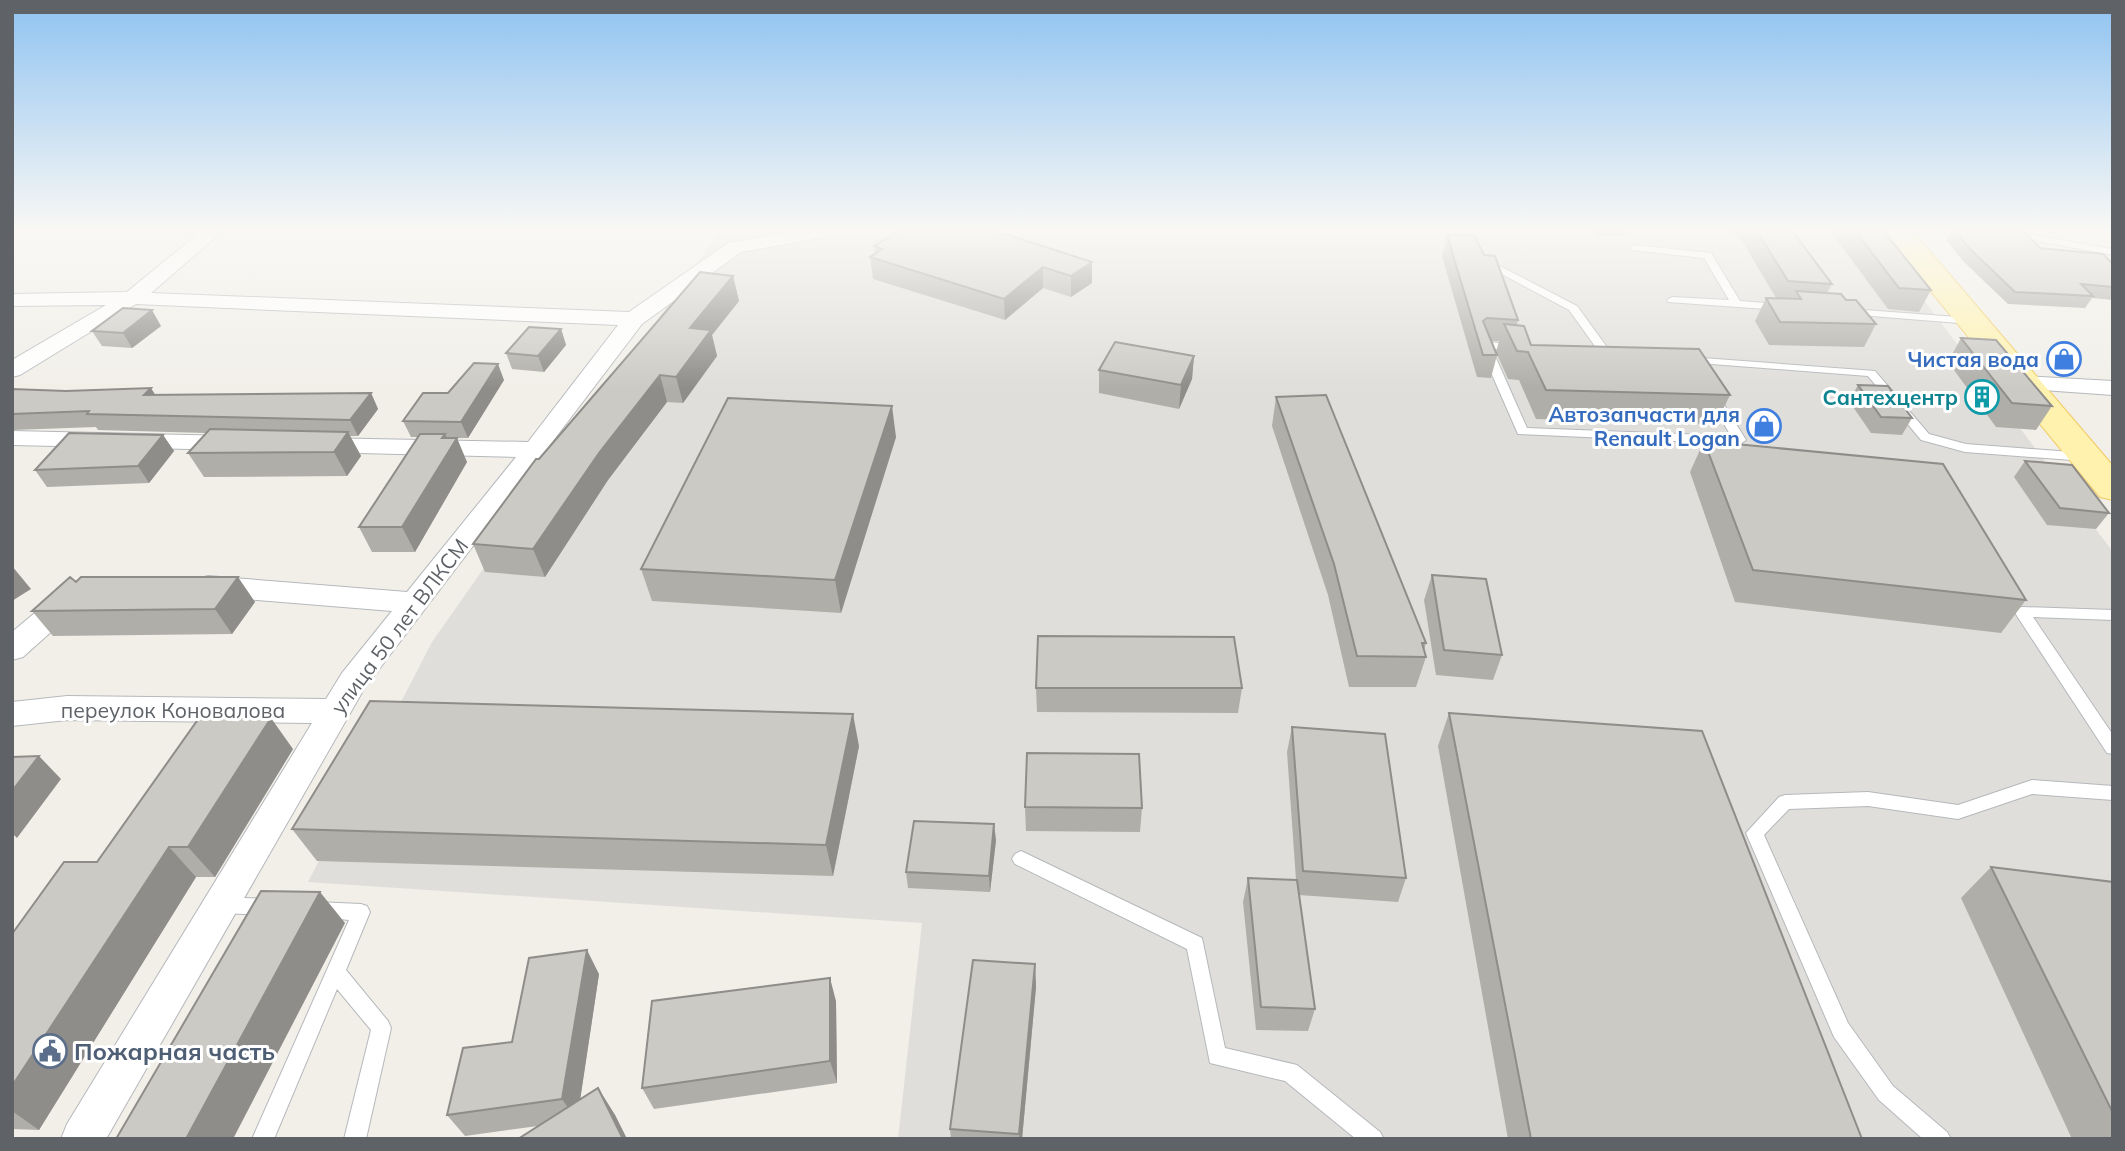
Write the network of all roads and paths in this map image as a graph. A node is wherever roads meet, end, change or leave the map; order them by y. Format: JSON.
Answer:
{"nodes":[{"id":1,"x":152,"y":282,"type":"edge"},
{"id":2,"x":687,"y":282,"type":"edge"},
{"id":3,"x":1524,"y":282,"type":"edge"},
{"id":4,"x":1723,"y":282,"type":"edge"},
{"id":5,"x":1939,"y":282,"type":"edge"},
{"id":6,"x":132,"y":298,"type":"junction"},
{"id":7,"x":12,"y":300,"type":"edge"},
{"id":8,"x":1672,"y":300,"type":"dead end"},
{"id":9,"x":1736,"y":304,"type":"junction"},
{"id":10,"x":1789,"y":308,"type":"edge"},
{"id":11,"x":1843,"y":312,"type":"edge"},
{"id":12,"x":634,"y":319,"type":"junction"},
{"id":13,"x":1971,"y":321,"type":"junction"},
{"id":14,"x":1525,"y":348,"type":"edge"},
{"id":15,"x":1593,"y":353,"type":"edge"},
{"id":16,"x":12,"y":370,"type":"edge"},
{"id":17,"x":1699,"y":372,"type":"edge"},
{"id":18,"x":1706,"y":383,"type":"edge"},
{"id":19,"x":2024,"y":383,"type":"junction"},
{"id":20,"x":2113,"y":388,"type":"edge"},
{"id":21,"x":12,"y":438,"type":"edge"},
{"id":22,"x":260,"y":444,"type":"edge"},
{"id":23,"x":301,"y":445,"type":"edge"},
{"id":24,"x":535,"y":450,"type":"junction"},
{"id":25,"x":2086,"y":457,"type":"junction"},
{"id":26,"x":2113,"y":489,"type":"edge"},
{"id":27,"x":96,"y":577,"type":"edge"},
{"id":28,"x":179,"y":584,"type":"edge"},
{"id":29,"x":413,"y":603,"type":"junction"},
{"id":30,"x":2113,"y":615,"type":"edge"},
{"id":31,"x":12,"y":649,"type":"edge"},
{"id":32,"x":334,"y":711,"type":"junction"},
{"id":33,"x":12,"y":714,"type":"edge"},
{"id":34,"x":2113,"y":748,"type":"edge"},
{"id":35,"x":2113,"y":793,"type":"edge"},
{"id":36,"x":1021,"y":859,"type":"dead end"},
{"id":37,"x":220,"y":905,"type":"junction"},
{"id":38,"x":335,"y":971,"type":"junction"},
{"id":39,"x":82,"y":1139,"type":"edge"},
{"id":40,"x":263,"y":1139,"type":"edge"},
{"id":41,"x":355,"y":1139,"type":"edge"},
{"id":42,"x":1373,"y":1139,"type":"edge"},
{"id":43,"x":1940,"y":1139,"type":"edge"}],
"edges":[{"from":1,"to":6,"type":"street"},
{"from":2,"to":12,"type":"street","name":"улица 50 лет ВЛКСМ"},
{"from":3,"to":15,"type":"lane"},
{"from":4,"to":9,"type":"lane"},
{"from":5,"to":13,"type":"main road"},
{"from":6,"to":7,"type":"street"},
{"from":6,"to":12,"type":"street"},
{"from":6,"to":16,"type":"street"},
{"from":8,"to":9,"type":"lane"},
{"from":9,"to":10,"type":"lane"},
{"from":11,"to":13,"type":"lane"},
{"from":12,"to":24,"type":"street","name":"улица 50 лет ВЛКСМ"},
{"from":13,"to":19,"type":"main road"},
{"from":14,"to":18,"type":"lane"},
{"from":17,"to":25,"type":"lane"},
{"from":19,"to":20,"type":"street"},
{"from":19,"to":25,"type":"main road"},
{"from":21,"to":22,"type":"street"},
{"from":23,"to":24,"type":"street"},
{"from":24,"to":29,"type":"street","name":"улица 50 лет ВЛКСМ"},
{"from":25,"to":26,"type":"main road"},
{"from":27,"to":31,"type":"street"},
{"from":28,"to":29,"type":"street"},
{"from":29,"to":32,"type":"street","name":"улица 50 лет ВЛКСМ"},
{"from":30,"to":34,"type":"lane"},
{"from":32,"to":33,"type":"street","name":"переулок Коновалова"},
{"from":32,"to":37,"type":"street","name":"улица 50 лет ВЛКСМ"},
{"from":35,"to":43,"type":"lane"},
{"from":36,"to":42,"type":"lane"},
{"from":37,"to":38,"type":"lane"},
{"from":37,"to":39,"type":"street","name":"улица 50 лет ВЛКСМ"},
{"from":38,"to":40,"type":"lane"},
{"from":38,"to":41,"type":"lane"}]}
